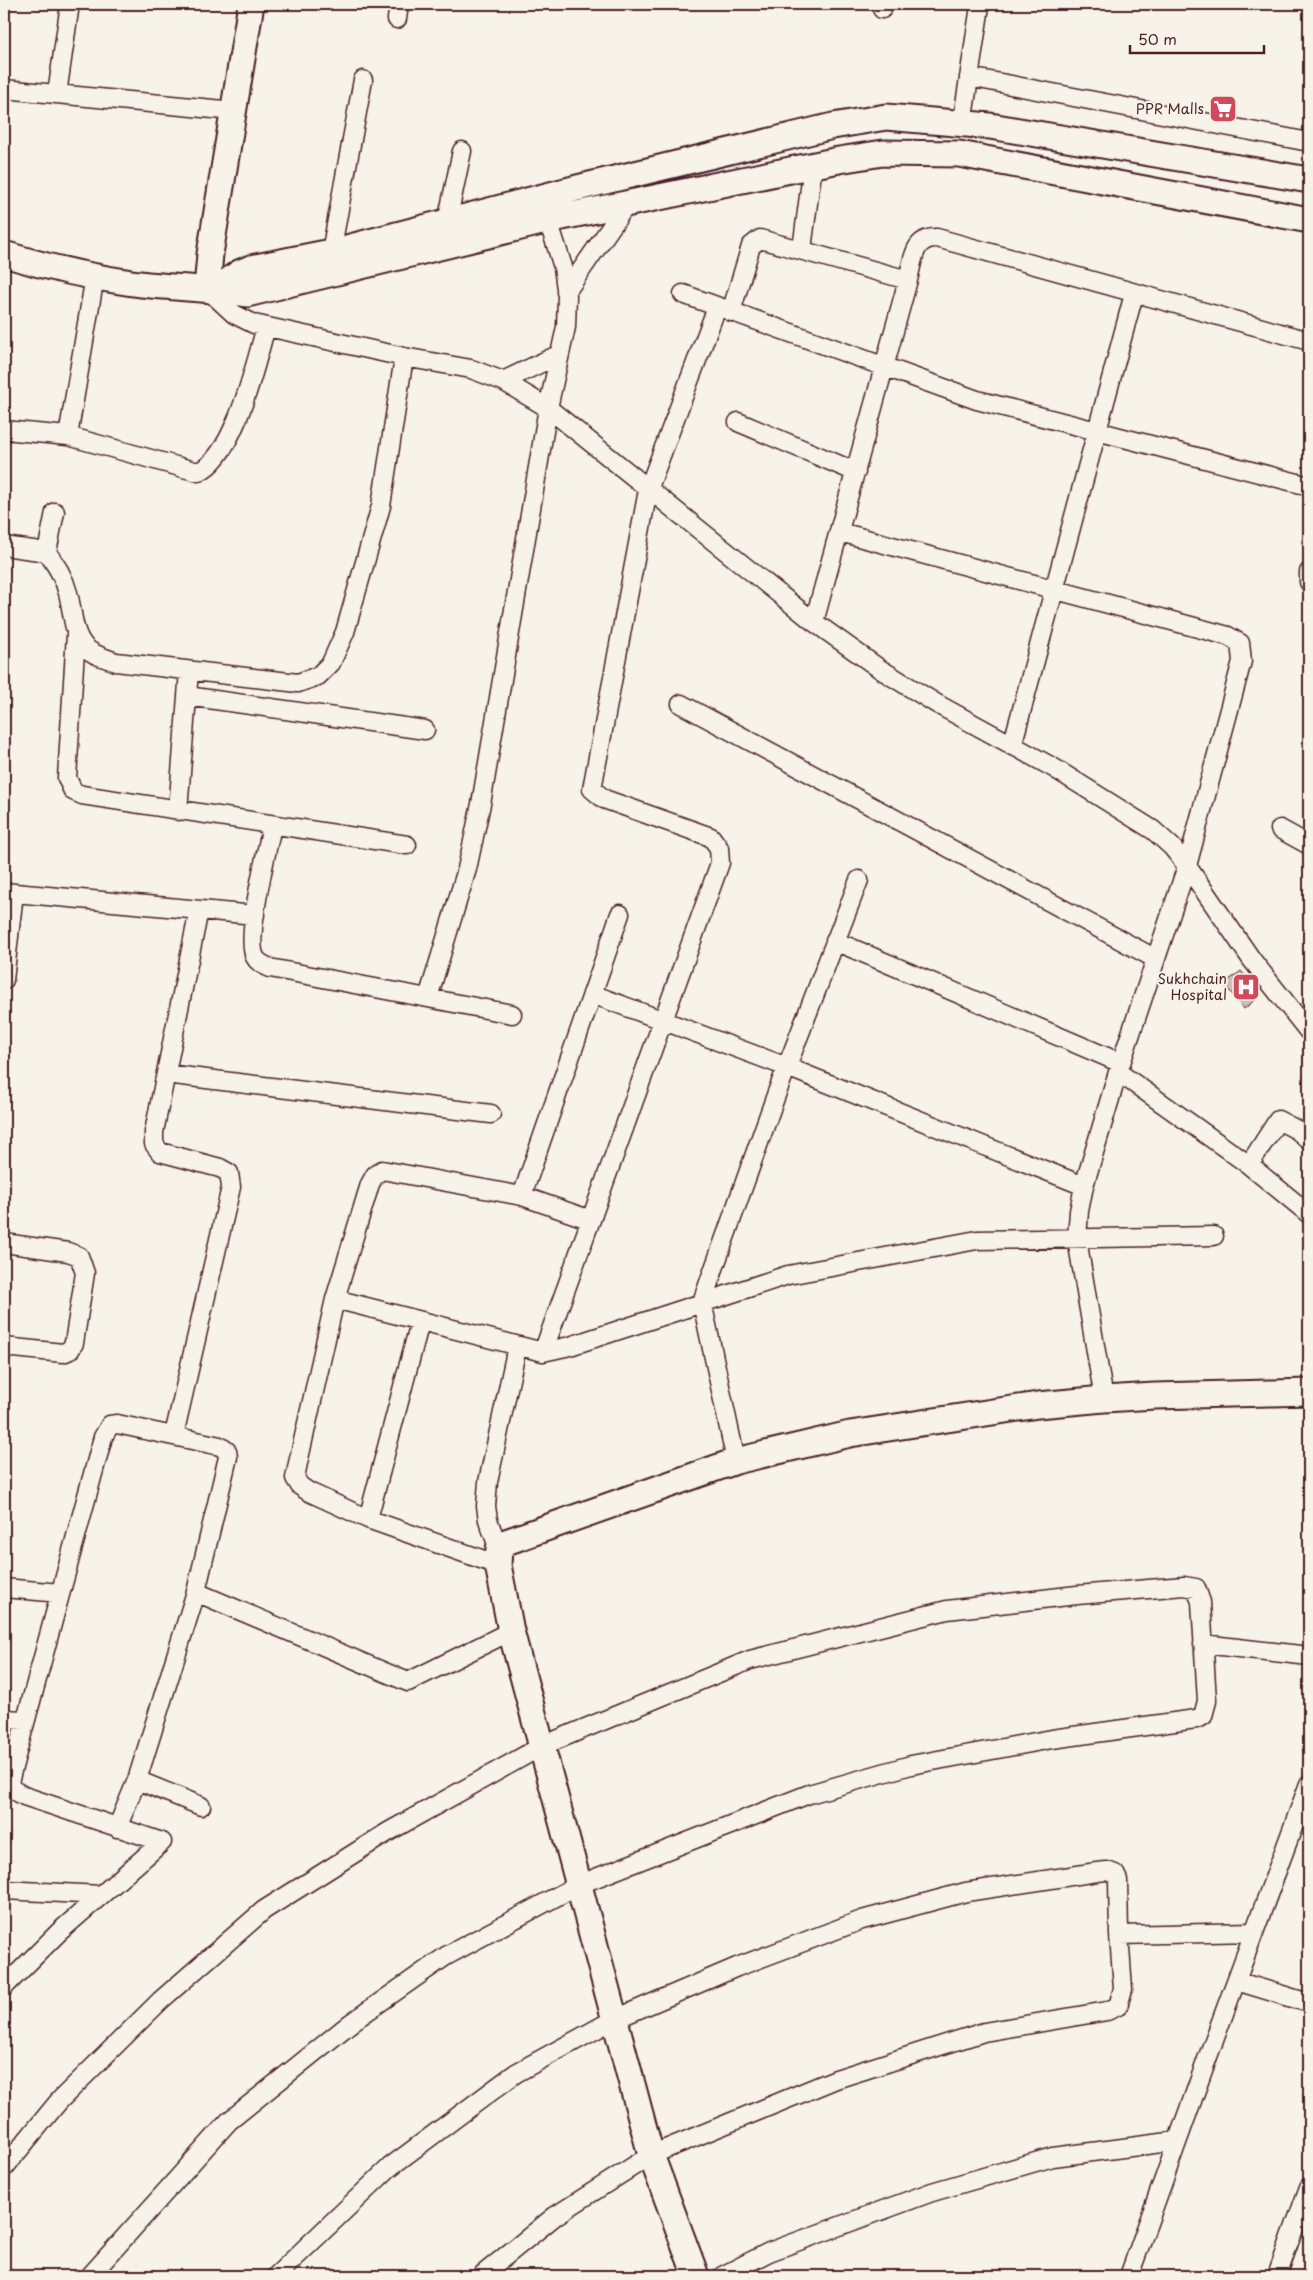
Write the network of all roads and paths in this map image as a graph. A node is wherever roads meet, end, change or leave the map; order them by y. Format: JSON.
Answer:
{"nodes":[{"id":1,"x":70,"y":4,"type":"edge"},
{"id":2,"x":251,"y":4,"type":"edge"},
{"id":3,"x":980,"y":6,"type":"dead end"},
{"id":4,"x":969,"y":77,"type":"junction"},
{"id":5,"x":363,"y":80,"type":"dead end"},
{"id":6,"x":4,"y":89,"type":"edge"},
{"id":7,"x":57,"y":94,"type":"junction"},
{"id":8,"x":234,"y":111,"type":"junction"},
{"id":9,"x":879,"y":118,"type":"junction"},
{"id":10,"x":962,"y":124,"type":"junction"},
{"id":11,"x":832,"y":126,"type":"junction"},
{"id":12,"x":1309,"y":142,"type":"edge"},
{"id":13,"x":462,"y":151,"type":"dead end"},
{"id":14,"x":883,"y":153,"type":"junction"},
{"id":15,"x":839,"y":160,"type":"junction"},
{"id":16,"x":813,"y":165,"type":"junction"},
{"id":17,"x":1309,"y":180,"type":"edge"},
{"id":18,"x":627,"y":204,"type":"junction"},
{"id":19,"x":548,"y":220,"type":"junction"},
{"id":20,"x":1309,"y":220,"type":"edge"},
{"id":21,"x":447,"y":222,"type":"junction"},
{"id":22,"x":802,"y":249,"type":"junction"},
{"id":23,"x":331,"y":252,"type":"junction"},
{"id":24,"x":4,"y":254,"type":"edge"},
{"id":25,"x":95,"y":276,"type":"junction"},
{"id":26,"x":908,"y":280,"type":"junction"},
{"id":27,"x":212,"y":289,"type":"junction"},
{"id":28,"x":566,"y":292,"type":"junction"},
{"id":29,"x":683,"y":294,"type":"dead end"},
{"id":30,"x":1134,"y":294,"type":"junction"},
{"id":31,"x":724,"y":309,"type":"junction"},
{"id":32,"x":266,"y":327,"type":"junction"},
{"id":33,"x":1309,"y":341,"type":"edge"},
{"id":34,"x":560,"y":354,"type":"junction"},
{"id":35,"x":404,"y":357,"type":"junction"},
{"id":36,"x":885,"y":367,"type":"junction"},
{"id":37,"x":503,"y":381,"type":"junction"},
{"id":38,"x":548,"y":408,"type":"junction"},
{"id":39,"x":738,"y":422,"type":"dead end"},
{"id":40,"x":4,"y":430,"type":"edge"},
{"id":41,"x":1097,"y":432,"type":"junction"},
{"id":42,"x":68,"y":436,"type":"junction"},
{"id":43,"x":856,"y":472,"type":"junction"},
{"id":44,"x":1309,"y":486,"type":"edge"},
{"id":45,"x":648,"y":490,"type":"junction"},
{"id":46,"x":55,"y":512,"type":"dead end"},
{"id":47,"x":840,"y":532,"type":"junction"},
{"id":48,"x":4,"y":546,"type":"edge"},
{"id":49,"x":47,"y":552,"type":"junction"},
{"id":50,"x":1309,"y":572,"type":"edge"},
{"id":51,"x":1309,"y":582,"type":"edge"},
{"id":52,"x":1054,"y":588,"type":"junction"},
{"id":53,"x":814,"y":622,"type":"junction"},
{"id":54,"x":76,"y":634,"type":"junction"},
{"id":55,"x":189,"y":671,"type":"junction"},
{"id":56,"x":187,"y":696,"type":"junction"},
{"id":57,"x":681,"y":704,"type":"dead end"},
{"id":58,"x":425,"y":730,"type":"dead end"},
{"id":59,"x":1012,"y":746,"type":"junction"},
{"id":60,"x":178,"y":811,"type":"junction"},
{"id":61,"x":272,"y":826,"type":"junction"},
{"id":62,"x":1280,"y":829,"type":"dead end"},
{"id":63,"x":407,"y":845,"type":"dead end"},
{"id":64,"x":1309,"y":845,"type":"edge"},
{"id":65,"x":1188,"y":866,"type":"junction"},
{"id":66,"x":859,"y":880,"type":"dead end"},
{"id":67,"x":9,"y":892,"type":"edge"},
{"id":68,"x":199,"y":910,"type":"junction"},
{"id":69,"x":620,"y":914,"type":"dead end"},
{"id":70,"x":255,"y":916,"type":"junction"},
{"id":71,"x":835,"y":941,"type":"junction"},
{"id":72,"x":1156,"y":959,"type":"junction"},
{"id":73,"x":4,"y":980,"type":"edge"},
{"id":74,"x":592,"y":994,"type":"junction"},
{"id":75,"x":428,"y":998,"type":"junction"},
{"id":76,"x":512,"y":1014,"type":"dead end"},
{"id":77,"x":663,"y":1020,"type":"junction"},
{"id":78,"x":1309,"y":1032,"type":"edge"},
{"id":79,"x":787,"y":1067,"type":"junction"},
{"id":80,"x":1120,"y":1067,"type":"junction"},
{"id":81,"x":166,"y":1074,"type":"junction"},
{"id":82,"x":491,"y":1114,"type":"dead end"},
{"id":83,"x":1309,"y":1140,"type":"edge"},
{"id":84,"x":1249,"y":1165,"type":"junction"},
{"id":85,"x":1084,"y":1186,"type":"junction"},
{"id":86,"x":522,"y":1196,"type":"junction"},
{"id":87,"x":1309,"y":1214,"type":"edge"},
{"id":88,"x":591,"y":1220,"type":"junction"},
{"id":89,"x":1214,"y":1236,"type":"dead end"},
{"id":90,"x":1077,"y":1240,"type":"junction"},
{"id":91,"x":4,"y":1243,"type":"edge"},
{"id":92,"x":335,"y":1299,"type":"junction"},
{"id":93,"x":702,"y":1302,"type":"junction"},
{"id":94,"x":420,"y":1322,"type":"junction"},
{"id":95,"x":4,"y":1347,"type":"edge"},
{"id":96,"x":517,"y":1347,"type":"junction"},
{"id":97,"x":543,"y":1352,"type":"junction"},
{"id":98,"x":1309,"y":1392,"type":"edge"},
{"id":99,"x":1104,"y":1399,"type":"junction"},
{"id":100,"x":174,"y":1435,"type":"junction"},
{"id":101,"x":736,"y":1461,"type":"junction"},
{"id":102,"x":368,"y":1519,"type":"junction"},
{"id":103,"x":498,"y":1557,"type":"junction"},
{"id":104,"x":4,"y":1588,"type":"edge"},
{"id":105,"x":60,"y":1592,"type":"junction"},
{"id":106,"x":196,"y":1592,"type":"junction"},
{"id":107,"x":511,"y":1631,"type":"junction"},
{"id":108,"x":1204,"y":1644,"type":"junction"},
{"id":109,"x":1309,"y":1656,"type":"edge"},
{"id":110,"x":4,"y":1720,"type":"edge"},
{"id":111,"x":24,"y":1720,"type":"junction"},
{"id":112,"x":542,"y":1746,"type":"junction"},
{"id":113,"x":137,"y":1780,"type":"junction"},
{"id":114,"x":1309,"y":1784,"type":"edge"},
{"id":115,"x":201,"y":1806,"type":"dead end"},
{"id":116,"x":117,"y":1828,"type":"junction"},
{"id":117,"x":578,"y":1884,"type":"junction"},
{"id":118,"x":4,"y":1890,"type":"edge"},
{"id":119,"x":101,"y":1895,"type":"junction"},
{"id":120,"x":1254,"y":1932,"type":"junction"},
{"id":121,"x":1119,"y":1935,"type":"junction"},
{"id":122,"x":1236,"y":1981,"type":"junction"},
{"id":123,"x":4,"y":1986,"type":"edge"},
{"id":124,"x":1309,"y":2003,"type":"edge"},
{"id":125,"x":613,"y":2020,"type":"junction"},
{"id":126,"x":1177,"y":2141,"type":"junction"},
{"id":127,"x":651,"y":2155,"type":"junction"},
{"id":128,"x":4,"y":2168,"type":"edge"},
{"id":129,"x":1309,"y":2187,"type":"edge"},
{"id":130,"x":90,"y":2276,"type":"edge"},
{"id":131,"x":276,"y":2276,"type":"edge"},
{"id":132,"x":481,"y":2276,"type":"edge"},
{"id":133,"x":696,"y":2276,"type":"edge"},
{"id":134,"x":722,"y":2276,"type":"edge"},
{"id":135,"x":1129,"y":2276,"type":"edge"},
{"id":136,"x":1277,"y":2276,"type":"edge"}],
"edges":[{"from":1,"to":7,"type":"street"},
{"from":2,"to":8,"type":"street"},
{"from":3,"to":4,"type":"street"},
{"from":4,"to":10,"type":"street"},
{"from":4,"to":12,"type":"street"},
{"from":5,"to":23,"type":"street"},
{"from":6,"to":7,"type":"street"},
{"from":7,"to":8,"type":"street"},
{"from":8,"to":27,"type":"street"},
{"from":9,"to":10,"type":"street"},
{"from":9,"to":11,"type":"street"},
{"from":9,"to":14,"type":"street"},
{"from":10,"to":17,"type":"street"},
{"from":11,"to":15,"type":"street"},
{"from":11,"to":21,"type":"street"},
{"from":13,"to":21,"type":"street"},
{"from":14,"to":15,"type":"street"},
{"from":14,"to":20,"type":"street"},
{"from":15,"to":16,"type":"street"},
{"from":16,"to":18,"type":"street"},
{"from":16,"to":22,"type":"street"},
{"from":18,"to":19,"type":"street"},
{"from":18,"to":28,"type":"street"},
{"from":19,"to":27,"type":"street"},
{"from":19,"to":28,"type":"street"},
{"from":21,"to":23,"type":"street"},
{"from":22,"to":26,"type":"street"},
{"from":22,"to":31,"type":"street"},
{"from":23,"to":27,"type":"street"},
{"from":24,"to":25,"type":"street"},
{"from":25,"to":27,"type":"street"},
{"from":25,"to":42,"type":"street"},
{"from":26,"to":30,"type":"street"},
{"from":26,"to":36,"type":"street"},
{"from":27,"to":32,"type":"street"},
{"from":28,"to":34,"type":"street"},
{"from":29,"to":31,"type":"street"},
{"from":30,"to":33,"type":"street"},
{"from":30,"to":41,"type":"street"},
{"from":31,"to":36,"type":"street"},
{"from":31,"to":45,"type":"street"},
{"from":32,"to":35,"type":"street"},
{"from":32,"to":42,"type":"street"},
{"from":34,"to":37,"type":"street"},
{"from":34,"to":38,"type":"street"},
{"from":35,"to":37,"type":"street"},
{"from":35,"to":55,"type":"street"},
{"from":36,"to":41,"type":"street"},
{"from":36,"to":43,"type":"street"},
{"from":37,"to":38,"type":"street"},
{"from":38,"to":45,"type":"street"},
{"from":38,"to":75,"type":"street"},
{"from":39,"to":43,"type":"street"},
{"from":40,"to":42,"type":"street"},
{"from":41,"to":44,"type":"street"},
{"from":41,"to":52,"type":"street"},
{"from":43,"to":47,"type":"street"},
{"from":45,"to":53,"type":"street"},
{"from":45,"to":77,"type":"street"},
{"from":46,"to":49,"type":"street"},
{"from":47,"to":52,"type":"street"},
{"from":47,"to":53,"type":"street"},
{"from":48,"to":49,"type":"street"},
{"from":49,"to":54,"type":"street"},
{"from":50,"to":51,"type":"street"},
{"from":52,"to":59,"type":"street"},
{"from":52,"to":65,"type":"street"},
{"from":53,"to":59,"type":"street"},
{"from":54,"to":55,"type":"street"},
{"from":54,"to":60,"type":"street"},
{"from":55,"to":56,"type":"street"},
{"from":56,"to":58,"type":"street"},
{"from":56,"to":60,"type":"street"},
{"from":57,"to":72,"type":"street"},
{"from":59,"to":65,"type":"street"},
{"from":60,"to":61,"type":"street"},
{"from":61,"to":63,"type":"street"},
{"from":61,"to":70,"type":"street"},
{"from":62,"to":64,"type":"street"},
{"from":65,"to":72,"type":"street"},
{"from":65,"to":78,"type":"street"},
{"from":66,"to":71,"type":"street"},
{"from":67,"to":68,"type":"street"},
{"from":67,"to":73,"type":"street"},
{"from":68,"to":70,"type":"street"},
{"from":68,"to":81,"type":"street"},
{"from":69,"to":74,"type":"street"},
{"from":70,"to":75,"type":"street"},
{"from":71,"to":79,"type":"street"},
{"from":71,"to":80,"type":"street"},
{"from":72,"to":80,"type":"street"},
{"from":74,"to":77,"type":"street"},
{"from":74,"to":86,"type":"street"},
{"from":75,"to":76,"type":"street"},
{"from":77,"to":79,"type":"street"},
{"from":77,"to":88,"type":"street"},
{"from":79,"to":85,"type":"street"},
{"from":79,"to":93,"type":"street"},
{"from":80,"to":84,"type":"street"},
{"from":80,"to":85,"type":"street"},
{"from":81,"to":82,"type":"street"},
{"from":81,"to":100,"type":"street"},
{"from":83,"to":84,"type":"street"},
{"from":84,"to":87,"type":"street"},
{"from":85,"to":90,"type":"street"},
{"from":86,"to":88,"type":"street"},
{"from":86,"to":92,"type":"street"},
{"from":88,"to":97,"type":"street"},
{"from":89,"to":90,"type":"street"},
{"from":90,"to":93,"type":"street"},
{"from":90,"to":99,"type":"street"},
{"from":91,"to":95,"type":"street"},
{"from":92,"to":94,"type":"street"},
{"from":92,"to":102,"type":"street"},
{"from":93,"to":97,"type":"street"},
{"from":93,"to":101,"type":"street"},
{"from":94,"to":96,"type":"street"},
{"from":94,"to":102,"type":"street"},
{"from":96,"to":97,"type":"street"},
{"from":96,"to":103,"type":"street"},
{"from":98,"to":99,"type":"street"},
{"from":99,"to":101,"type":"street"},
{"from":100,"to":105,"type":"street"},
{"from":100,"to":106,"type":"street"},
{"from":101,"to":103,"type":"street"},
{"from":102,"to":103,"type":"street"},
{"from":103,"to":107,"type":"street"},
{"from":104,"to":105,"type":"street"},
{"from":105,"to":111,"type":"street"},
{"from":106,"to":107,"type":"street"},
{"from":106,"to":113,"type":"street"},
{"from":107,"to":112,"type":"street"},
{"from":108,"to":109,"type":"street"},
{"from":108,"to":112,"type":"street"},
{"from":108,"to":117,"type":"street"},
{"from":110,"to":111,"type":"street"},
{"from":111,"to":116,"type":"street"},
{"from":112,"to":117,"type":"street"},
{"from":112,"to":128,"type":"street"},
{"from":113,"to":115,"type":"street"},
{"from":113,"to":116,"type":"street"},
{"from":114,"to":120,"type":"street"},
{"from":116,"to":119,"type":"street"},
{"from":117,"to":125,"type":"street"},
{"from":117,"to":130,"type":"street"},
{"from":118,"to":119,"type":"street"},
{"from":119,"to":123,"type":"street"},
{"from":120,"to":121,"type":"street"},
{"from":120,"to":122,"type":"street"},
{"from":121,"to":125,"type":"street"},
{"from":121,"to":127,"type":"street"},
{"from":122,"to":124,"type":"street"},
{"from":122,"to":126,"type":"street"},
{"from":125,"to":127,"type":"street"},
{"from":125,"to":131,"type":"street"},
{"from":126,"to":134,"type":"street"},
{"from":126,"to":135,"type":"street"},
{"from":127,"to":132,"type":"street"},
{"from":127,"to":133,"type":"street"},
{"from":129,"to":136,"type":"street"}]}
